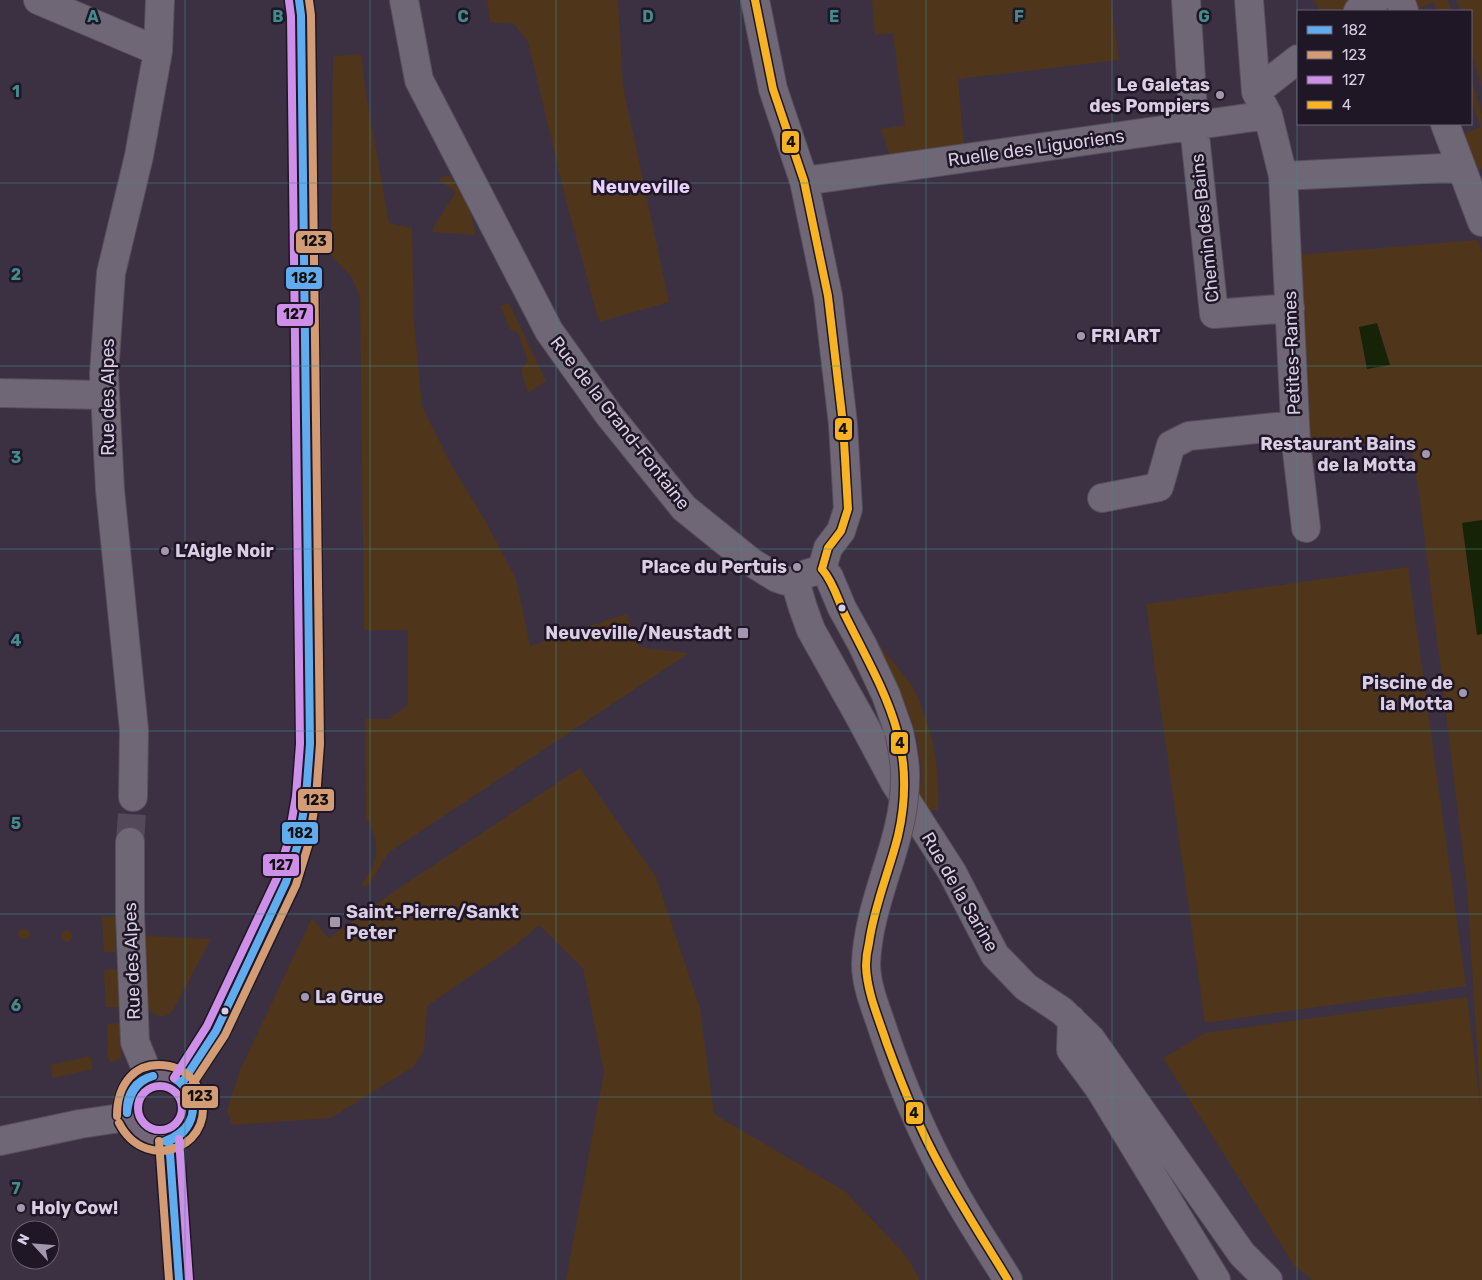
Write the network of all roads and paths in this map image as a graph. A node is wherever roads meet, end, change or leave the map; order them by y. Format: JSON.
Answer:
{"nodes":[{"id":1,"x":38,"y":0,"type":"edge"},
{"id":2,"x":160,"y":0,"type":"edge"},
{"id":3,"x":298,"y":0,"type":"edge"},
{"id":4,"x":404,"y":0,"type":"edge"},
{"id":5,"x":755,"y":0,"type":"edge"},
{"id":6,"x":1186,"y":0,"type":"edge"},
{"id":7,"x":1248,"y":0,"type":"edge"},
{"id":8,"x":1376,"y":0,"type":"edge"},
{"id":9,"x":1360,"y":10,"type":"edge"},
{"id":10,"x":158,"y":51,"type":"junction"},
{"id":11,"x":1297,"y":60,"type":"edge"},
{"id":12,"x":1262,"y":104,"type":"junction"},
{"id":13,"x":1445,"y":125,"type":"edge"},
{"id":14,"x":1194,"y":126,"type":"junction"},
{"id":15,"x":1461,"y":169,"type":"junction"},
{"id":16,"x":1283,"y":176,"type":"junction"},
{"id":17,"x":804,"y":181,"type":"junction"},
{"id":18,"x":1482,"y":222,"type":"edge"},
{"id":19,"x":1290,"y":308,"type":"junction"},
{"id":20,"x":0,"y":393,"type":"edge"},
{"id":21,"x":104,"y":395,"type":"junction"},
{"id":22,"x":1295,"y":425,"type":"junction"},
{"id":23,"x":1102,"y":498,"type":"dead end"},
{"id":24,"x":1306,"y":528,"type":"dead end"},
{"id":25,"x":822,"y":569,"type":"junction"},
{"id":26,"x":795,"y":581,"type":"junction"},
{"id":27,"x":133,"y":797,"type":"tunnel mouth"},
{"id":28,"x":130,"y":842,"type":"tunnel mouth"},
{"id":29,"x":1072,"y":1020,"type":"junction"},
{"id":30,"x":149,"y":1076,"type":"junction"},
{"id":31,"x":182,"y":1083,"type":"junction"},
{"id":32,"x":127,"y":1117,"type":"junction"},
{"id":33,"x":169,"y":1140,"type":"junction"},
{"id":34,"x":0,"y":1141,"type":"edge"},
{"id":35,"x":179,"y":1280,"type":"edge"},
{"id":36,"x":1008,"y":1280,"type":"edge"},
{"id":37,"x":1216,"y":1280,"type":"edge"},
{"id":38,"x":1268,"y":1280,"type":"edge"}],
"edges":[{"from":1,"to":10,"type":"street"},
{"from":2,"to":10,"type":"street","name":"Rue des Alpes"},
{"from":3,"to":31,"type":"main road"},
{"from":4,"to":26,"type":"street","name":"Rue de la Grand-Fontaine"},
{"from":5,"to":17,"type":"street"},
{"from":6,"to":14,"type":"street"},
{"from":7,"to":12,"type":"street","name":"Petites-Rames"},
{"from":8,"to":9,"type":"street"},
{"from":10,"to":21,"type":"street","name":"Rue des Alpes"},
{"from":11,"to":12,"type":"street"},
{"from":12,"to":14,"type":"street","name":"Ruelle des Liguoriens"},
{"from":12,"to":16,"type":"street","name":"Petites-Rames"},
{"from":13,"to":15,"type":"street"},
{"from":14,"to":17,"type":"street","name":"Ruelle des Liguoriens"},
{"from":14,"to":19,"type":"street","name":"Chemin des Bains"},
{"from":15,"to":16,"type":"street"},
{"from":15,"to":18,"type":"street"},
{"from":16,"to":19,"type":"street","name":"Petites-Rames"},
{"from":17,"to":25,"type":"street"},
{"from":19,"to":22,"type":"street","name":"Petites-Rames"},
{"from":20,"to":21,"type":"street"},
{"from":21,"to":27,"type":"street","name":"Rue des Alpes"},
{"from":22,"to":23,"type":"street"},
{"from":22,"to":24,"type":"street","name":"Petites-Rames"},
{"from":25,"to":26,"type":"street"},
{"from":25,"to":36,"type":"street","bridge":true},
{"from":26,"to":29,"type":"street","name":"Rue de la Sarine"},
{"from":28,"to":30,"type":"street","name":"Rue des Alpes"},
{"from":29,"to":37,"type":"street"},
{"from":29,"to":38,"type":"street","name":"Rue de la Sarine"},
{"from":30,"to":31,"type":"main road"},
{"from":30,"to":32,"type":"main road"},
{"from":31,"to":33,"type":"main road"},
{"from":32,"to":33,"type":"main road"},
{"from":32,"to":34,"type":"street"},
{"from":33,"to":35,"type":"main road"}]}
